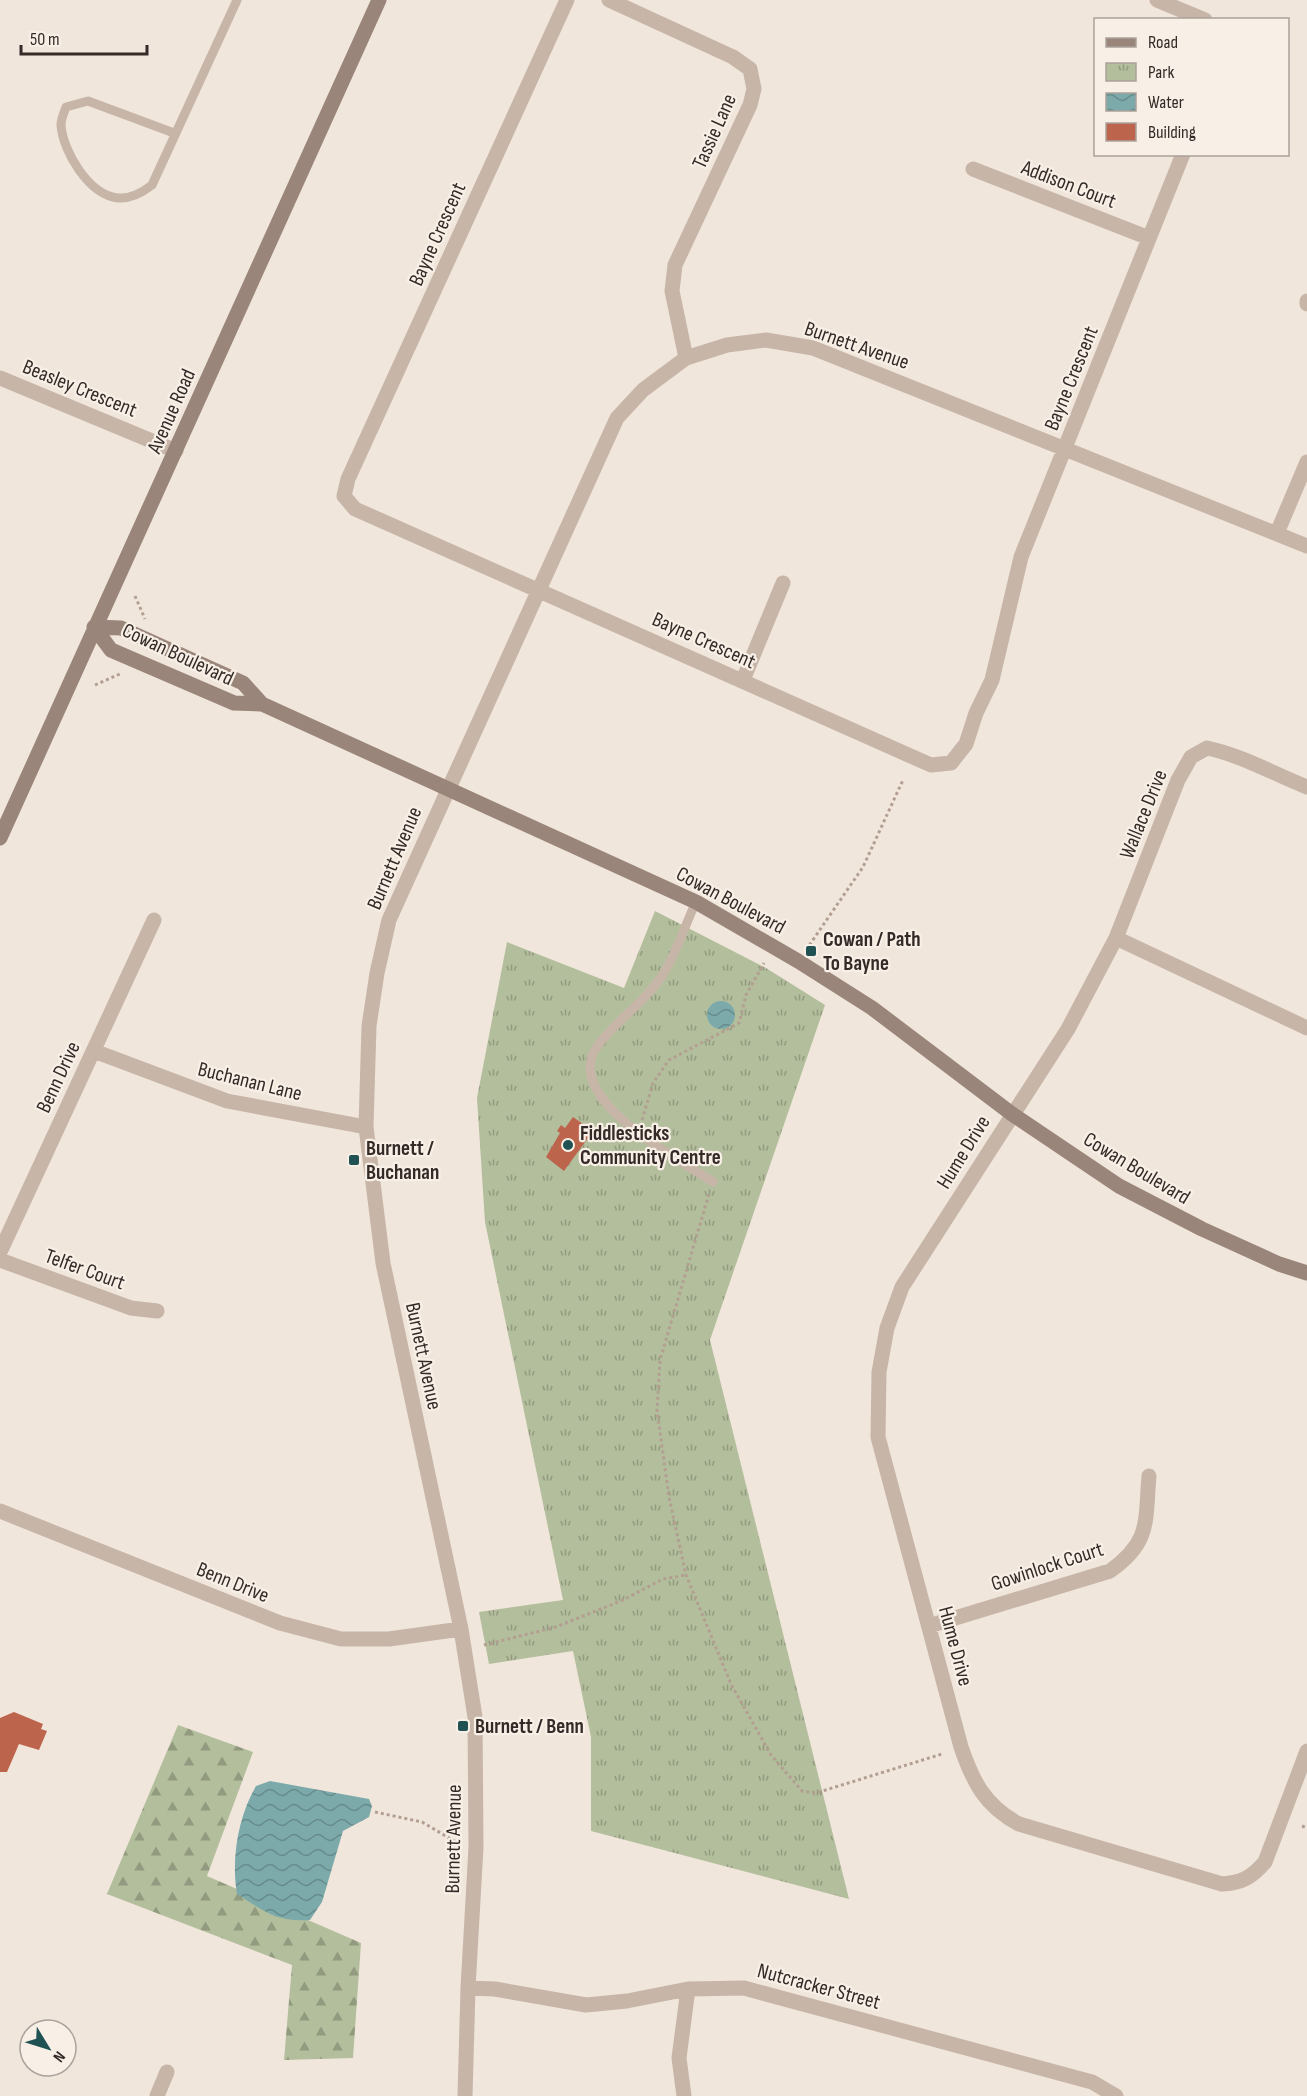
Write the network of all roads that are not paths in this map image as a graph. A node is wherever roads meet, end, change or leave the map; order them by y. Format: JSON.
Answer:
{"nodes":[{"id":1,"x":237,"y":0,"type":"edge"},
{"id":2,"x":380,"y":0,"type":"edge"},
{"id":3,"x":567,"y":0,"type":"edge"},
{"id":4,"x":609,"y":0,"type":"edge"},
{"id":5,"x":1157,"y":0,"type":"edge"},
{"id":6,"x":1200,"y":18,"type":"edge"},
{"id":7,"x":174,"y":133,"type":"junction"},
{"id":8,"x":1182,"y":156,"type":"edge"},
{"id":9,"x":973,"y":169,"type":"dead end"},
{"id":10,"x":1149,"y":238,"type":"junction"},
{"id":11,"x":686,"y":357,"type":"junction"},
{"id":12,"x":0,"y":378,"type":"edge"},
{"id":13,"x":1065,"y":447,"type":"junction"},
{"id":14,"x":176,"y":451,"type":"junction"},
{"id":15,"x":1307,"y":462,"type":"edge"},
{"id":16,"x":1277,"y":533,"type":"junction"},
{"id":17,"x":1307,"y":546,"type":"edge"},
{"id":18,"x":783,"y":583,"type":"dead end"},
{"id":19,"x":538,"y":588,"type":"junction"},
{"id":20,"x":94,"y":627,"type":"junction"},
{"id":21,"x":743,"y":680,"type":"junction"},
{"id":22,"x":262,"y":704,"type":"junction"},
{"id":23,"x":1307,"y":787,"type":"edge"},
{"id":24,"x":447,"y":788,"type":"junction"},
{"id":25,"x":0,"y":838,"type":"edge"},
{"id":26,"x":696,"y":902,"type":"junction"},
{"id":27,"x":154,"y":920,"type":"dead end"},
{"id":28,"x":1116,"y":938,"type":"junction"},
{"id":29,"x":1307,"y":1028,"type":"edge"},
{"id":30,"x":94,"y":1051,"type":"junction"},
{"id":31,"x":1012,"y":1114,"type":"junction"},
{"id":32,"x":366,"y":1126,"type":"junction"},
{"id":33,"x":713,"y":1182,"type":"road end"},
{"id":34,"x":0,"y":1252,"type":"edge"},
{"id":35,"x":0,"y":1260,"type":"edge"},
{"id":36,"x":1307,"y":1273,"type":"edge"},
{"id":37,"x":157,"y":1311,"type":"dead end"},
{"id":38,"x":1149,"y":1476,"type":"dead end"},
{"id":39,"x":0,"y":1511,"type":"edge"},
{"id":40,"x":929,"y":1626,"type":"junction"},
{"id":41,"x":461,"y":1629,"type":"junction"},
{"id":42,"x":1307,"y":1751,"type":"edge"},
{"id":43,"x":468,"y":1988,"type":"junction"},
{"id":44,"x":688,"y":1989,"type":"junction"},
{"id":45,"x":166,"y":2072,"type":"dead end"},
{"id":46,"x":158,"y":2096,"type":"edge"},
{"id":47,"x":465,"y":2096,"type":"edge"},
{"id":48,"x":684,"y":2096,"type":"edge"},
{"id":49,"x":1116,"y":2096,"type":"edge"}],
"edges":[{"from":1,"to":7,"type":"lane"},
{"from":2,"to":14,"type":"street","name":"Avenue Road"},
{"from":3,"to":19,"type":"street","name":"Bayne Crescent"},
{"from":4,"to":11,"type":"street","name":"Tassie Lane"},
{"from":5,"to":6,"type":"street"},
{"from":7,"to":7,"type":"lane"},
{"from":8,"to":10,"type":"street","name":"Bayne Crescent"},
{"from":9,"to":10,"type":"street","name":"Addison Court"},
{"from":10,"to":13,"type":"street","name":"Bayne Crescent"},
{"from":11,"to":13,"type":"street","name":"Burnett Avenue"},
{"from":11,"to":19,"type":"street","name":"Burnett Avenue"},
{"from":12,"to":14,"type":"street","name":"Beasley Crescent"},
{"from":13,"to":16,"type":"street","name":"Burnett Avenue"},
{"from":13,"to":21,"type":"street","name":"Bayne Crescent"},
{"from":14,"to":20,"type":"street","name":"Avenue Road"},
{"from":15,"to":16,"type":"street"},
{"from":16,"to":17,"type":"street","name":"Burnett Avenue"},
{"from":18,"to":21,"type":"street"},
{"from":19,"to":21,"type":"street","name":"Bayne Crescent"},
{"from":19,"to":24,"type":"street","name":"Burnett Avenue"},
{"from":20,"to":22,"type":"street","name":"Cowan Boulevard"},
{"from":20,"to":22,"type":"street","name":"Cowan Boulevard"},
{"from":20,"to":25,"type":"street","name":"Avenue Road"},
{"from":22,"to":24,"type":"street","name":"Cowan Boulevard"},
{"from":23,"to":28,"type":"street","name":"Wallace Drive"},
{"from":24,"to":26,"type":"street","name":"Cowan Boulevard"},
{"from":24,"to":32,"type":"street","name":"Burnett Avenue"},
{"from":26,"to":31,"type":"street","name":"Cowan Boulevard"},
{"from":26,"to":33,"type":"lane"},
{"from":27,"to":30,"type":"street","name":"Benn Drive"},
{"from":28,"to":29,"type":"street"},
{"from":28,"to":31,"type":"street","name":"Wallace Drive"},
{"from":30,"to":32,"type":"street","name":"Buchanan Lane"},
{"from":30,"to":34,"type":"street","name":"Benn Drive"},
{"from":31,"to":36,"type":"street","name":"Cowan Boulevard"},
{"from":31,"to":40,"type":"street","name":"Hume Drive"},
{"from":32,"to":41,"type":"street","name":"Burnett Avenue"},
{"from":35,"to":37,"type":"street","name":"Telfer Court"},
{"from":38,"to":40,"type":"street","name":"Gowinlock Court"},
{"from":39,"to":41,"type":"street","name":"Benn Drive"},
{"from":40,"to":42,"type":"street","name":"Hume Drive"},
{"from":41,"to":43,"type":"street","name":"Burnett Avenue"},
{"from":43,"to":44,"type":"street","name":"Nutcracker Street"},
{"from":43,"to":47,"type":"street","name":"Burnett Avenue"},
{"from":44,"to":48,"type":"street"},
{"from":44,"to":49,"type":"street","name":"Nutcracker Street"},
{"from":45,"to":46,"type":"street"}]}
